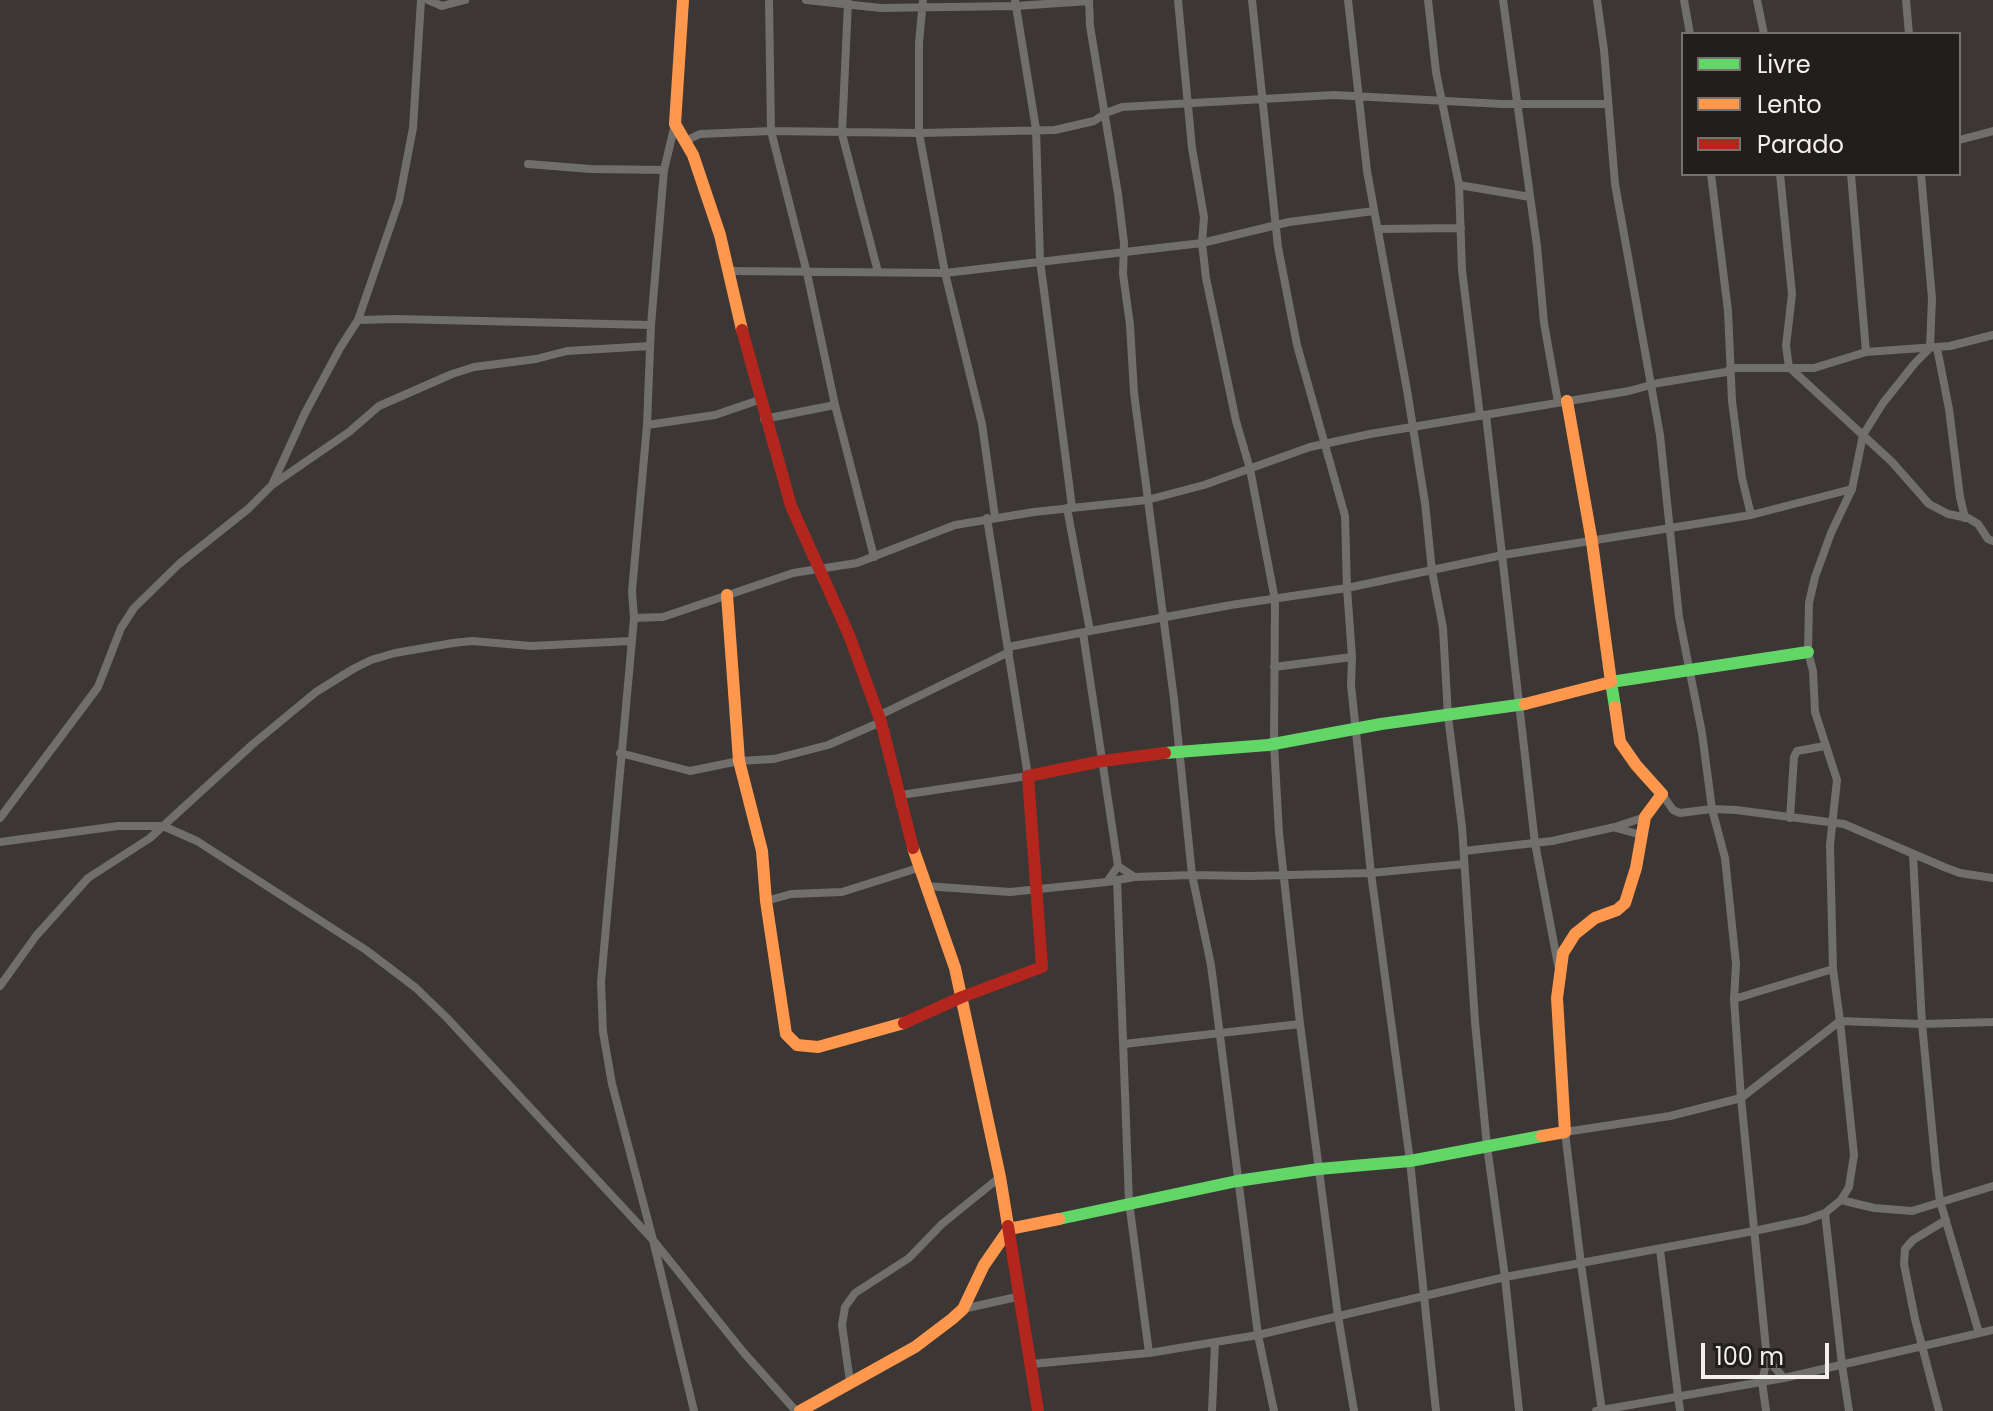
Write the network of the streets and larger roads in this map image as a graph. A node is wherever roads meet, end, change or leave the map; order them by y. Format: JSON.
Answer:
{"nodes":[{"id":1,"x":421,"y":0,"type":"edge"},
{"id":2,"x":428,"y":0,"type":"edge"},
{"id":3,"x":465,"y":0,"type":"edge"},
{"id":4,"x":683,"y":0,"type":"edge"},
{"id":5,"x":769,"y":0,"type":"edge"},
{"id":6,"x":806,"y":0,"type":"edge"},
{"id":7,"x":1089,"y":0,"type":"edge"},
{"id":8,"x":1178,"y":0,"type":"edge"},
{"id":9,"x":1252,"y":0,"type":"edge"},
{"id":10,"x":1348,"y":0,"type":"edge"},
{"id":11,"x":1428,"y":0,"type":"edge"},
{"id":12,"x":1503,"y":0,"type":"edge"},
{"id":13,"x":1597,"y":0,"type":"edge"},
{"id":14,"x":1684,"y":0,"type":"edge"},
{"id":15,"x":1757,"y":0,"type":"edge"},
{"id":16,"x":1906,"y":0,"type":"edge"},
{"id":17,"x":848,"y":2,"type":"edge"},
{"id":18,"x":923,"y":3,"type":"edge"},
{"id":19,"x":1016,"y":3,"type":"edge"},
{"id":20,"x":1690,"y":32,"type":"edge"},
{"id":21,"x":1764,"y":32,"type":"edge"},
{"id":22,"x":1909,"y":32,"type":"edge"},
{"id":23,"x":1358,"y":96,"type":"junction"},
{"id":24,"x":1262,"y":98,"type":"junction"},
{"id":25,"x":1441,"y":99,"type":"junction"},
{"id":26,"x":1189,"y":102,"type":"junction"},
{"id":27,"x":1517,"y":104,"type":"junction"},
{"id":28,"x":1608,"y":104,"type":"junction"},
{"id":29,"x":1106,"y":113,"type":"junction"},
{"id":30,"x":675,"y":124,"type":"junction"},
{"id":31,"x":1036,"y":129,"type":"junction"},
{"id":32,"x":771,"y":131,"type":"junction"},
{"id":33,"x":1993,"y":131,"type":"edge"},
{"id":34,"x":919,"y":133,"type":"junction"},
{"id":35,"x":842,"y":134,"type":"junction"},
{"id":36,"x":1961,"y":139,"type":"edge"},
{"id":37,"x":685,"y":141,"type":"junction"},
{"id":38,"x":528,"y":164,"type":"dead end"},
{"id":39,"x":664,"y":170,"type":"junction"},
{"id":40,"x":1711,"y":176,"type":"edge"},
{"id":41,"x":1780,"y":176,"type":"edge"},
{"id":42,"x":1851,"y":176,"type":"edge"},
{"id":43,"x":1921,"y":176,"type":"edge"},
{"id":44,"x":1459,"y":185,"type":"junction"},
{"id":45,"x":1530,"y":197,"type":"junction"},
{"id":46,"x":1374,"y":211,"type":"junction"},
{"id":47,"x":1277,"y":226,"type":"junction"},
{"id":48,"x":1461,"y":228,"type":"junction"},
{"id":49,"x":1379,"y":229,"type":"junction"},
{"id":50,"x":1202,"y":243,"type":"junction"},
{"id":51,"x":1123,"y":254,"type":"junction"},
{"id":52,"x":1040,"y":260,"type":"junction"},
{"id":53,"x":730,"y":271,"type":"junction"},
{"id":54,"x":878,"y":272,"type":"junction"},
{"id":55,"x":807,"y":273,"type":"junction"},
{"id":56,"x":945,"y":273,"type":"junction"},
{"id":57,"x":358,"y":320,"type":"junction"},
{"id":58,"x":651,"y":325,"type":"junction"},
{"id":59,"x":1993,"y":335,"type":"edge"},
{"id":60,"x":650,"y":346,"type":"junction"},
{"id":61,"x":1934,"y":348,"type":"junction"},
{"id":62,"x":1866,"y":352,"type":"junction"},
{"id":63,"x":1789,"y":367,"type":"junction"},
{"id":64,"x":1731,"y":368,"type":"junction"},
{"id":65,"x":1652,"y":385,"type":"junction"},
{"id":66,"x":759,"y":400,"type":"junction"},
{"id":67,"x":1563,"y":402,"type":"junction"},
{"id":68,"x":835,"y":405,"type":"junction"},
{"id":69,"x":1483,"y":415,"type":"junction"},
{"id":70,"x":764,"y":419,"type":"junction"},
{"id":71,"x":647,"y":425,"type":"junction"},
{"id":72,"x":1413,"y":427,"type":"junction"},
{"id":73,"x":1863,"y":435,"type":"junction"},
{"id":74,"x":1324,"y":444,"type":"junction"},
{"id":75,"x":1250,"y":469,"type":"junction"},
{"id":76,"x":272,"y":485,"type":"junction"},
{"id":77,"x":1852,"y":489,"type":"junction"},
{"id":78,"x":1147,"y":500,"type":"junction"},
{"id":79,"x":1069,"y":508,"type":"junction"},
{"id":80,"x":1751,"y":515,"type":"junction"},
{"id":81,"x":991,"y":518,"type":"junction"},
{"id":82,"x":1965,"y":518,"type":"junction"},
{"id":83,"x":1670,"y":530,"type":"junction"},
{"id":84,"x":1993,"y":541,"type":"edge"},
{"id":85,"x":1592,"y":542,"type":"junction"},
{"id":86,"x":1503,"y":555,"type":"junction"},
{"id":87,"x":874,"y":557,"type":"junction"},
{"id":88,"x":817,"y":568,"type":"junction"},
{"id":89,"x":1432,"y":571,"type":"junction"},
{"id":90,"x":1347,"y":588,"type":"junction"},
{"id":91,"x":727,"y":595,"type":"junction"},
{"id":92,"x":1275,"y":600,"type":"junction"},
{"id":93,"x":634,"y":618,"type":"junction"},
{"id":94,"x":1163,"y":620,"type":"junction"},
{"id":95,"x":1087,"y":632,"type":"junction"},
{"id":96,"x":630,"y":641,"type":"junction"},
{"id":97,"x":1008,"y":650,"type":"junction"},
{"id":98,"x":1808,"y":652,"type":"junction"},
{"id":99,"x":1352,"y":657,"type":"junction"},
{"id":100,"x":1274,"y":667,"type":"junction"},
{"id":101,"x":1687,"y":671,"type":"junction"},
{"id":102,"x":1611,"y":682,"type":"junction"},
{"id":103,"x":1521,"y":705,"type":"junction"},
{"id":104,"x":1448,"y":716,"type":"junction"},
{"id":105,"x":879,"y":719,"type":"junction"},
{"id":106,"x":1357,"y":730,"type":"junction"},
{"id":107,"x":1274,"y":744,"type":"junction"},
{"id":108,"x":1825,"y":746,"type":"junction"},
{"id":109,"x":1179,"y":751,"type":"junction"},
{"id":110,"x":620,"y":753,"type":"junction"},
{"id":111,"x":739,"y":761,"type":"junction"},
{"id":112,"x":1102,"y":761,"type":"junction"},
{"id":113,"x":1028,"y":776,"type":"junction"},
{"id":114,"x":1662,"y":794,"type":"junction"},
{"id":115,"x":901,"y":795,"type":"junction"},
{"id":116,"x":1712,"y":809,"type":"junction"},
{"id":117,"x":1645,"y":817,"type":"junction"},
{"id":118,"x":0,"y":818,"type":"edge"},
{"id":119,"x":1790,"y":818,"type":"junction"},
{"id":120,"x":1831,"y":822,"type":"junction"},
{"id":121,"x":163,"y":826,"type":"junction"},
{"id":122,"x":1615,"y":827,"type":"junction"},
{"id":123,"x":1642,"y":835,"type":"junction"},
{"id":124,"x":0,"y":842,"type":"edge"},
{"id":125,"x":1535,"y":843,"type":"junction"},
{"id":126,"x":1464,"y":851,"type":"junction"},
{"id":127,"x":1913,"y":855,"type":"junction"},
{"id":128,"x":1464,"y":864,"type":"junction"},
{"id":129,"x":1118,"y":866,"type":"junction"},
{"id":130,"x":918,"y":868,"type":"junction"},
{"id":131,"x":1371,"y":873,"type":"junction"},
{"id":132,"x":1284,"y":874,"type":"junction"},
{"id":133,"x":1192,"y":875,"type":"junction"},
{"id":134,"x":1134,"y":877,"type":"junction"},
{"id":135,"x":1993,"y":878,"type":"edge"},
{"id":136,"x":1112,"y":881,"type":"junction"},
{"id":137,"x":925,"y":886,"type":"junction"},
{"id":138,"x":1037,"y":888,"type":"junction"},
{"id":139,"x":766,"y":901,"type":"junction"},
{"id":140,"x":1833,"y":969,"type":"junction"},
{"id":141,"x":1559,"y":970,"type":"junction"},
{"id":142,"x":0,"y":986,"type":"edge"},
{"id":143,"x":962,"y":997,"type":"junction"},
{"id":144,"x":1734,"y":999,"type":"junction"},
{"id":145,"x":1840,"y":1021,"type":"junction"},
{"id":146,"x":1993,"y":1022,"type":"edge"},
{"id":147,"x":1300,"y":1024,"type":"junction"},
{"id":148,"x":1922,"y":1024,"type":"junction"},
{"id":149,"x":1220,"y":1035,"type":"junction"},
{"id":150,"x":1124,"y":1044,"type":"junction"},
{"id":151,"x":1741,"y":1098,"type":"junction"},
{"id":152,"x":1565,"y":1132,"type":"junction"},
{"id":153,"x":1487,"y":1146,"type":"junction"},
{"id":154,"x":1410,"y":1161,"type":"junction"},
{"id":155,"x":1319,"y":1169,"type":"junction"},
{"id":156,"x":1000,"y":1177,"type":"junction"},
{"id":157,"x":1237,"y":1181,"type":"junction"},
{"id":158,"x":1993,"y":1186,"type":"edge"},
{"id":159,"x":1841,"y":1200,"type":"junction"},
{"id":160,"x":1940,"y":1201,"type":"junction"},
{"id":161,"x":1129,"y":1202,"type":"junction"},
{"id":162,"x":1825,"y":1213,"type":"junction"},
{"id":163,"x":1946,"y":1220,"type":"junction"},
{"id":164,"x":1009,"y":1229,"type":"junction"},
{"id":165,"x":1754,"y":1231,"type":"junction"},
{"id":166,"x":653,"y":1240,"type":"junction"},
{"id":167,"x":1660,"y":1250,"type":"junction"},
{"id":168,"x":1581,"y":1264,"type":"junction"},
{"id":169,"x":1505,"y":1277,"type":"junction"},
{"id":170,"x":1021,"y":1296,"type":"junction"},
{"id":171,"x":1424,"y":1297,"type":"junction"},
{"id":172,"x":963,"y":1309,"type":"junction"},
{"id":173,"x":1338,"y":1316,"type":"junction"},
{"id":174,"x":1993,"y":1330,"type":"edge"},
{"id":175,"x":1979,"y":1333,"type":"junction"},
{"id":176,"x":1258,"y":1335,"type":"junction"},
{"id":177,"x":1215,"y":1342,"type":"junction"},
{"id":178,"x":1923,"y":1346,"type":"junction"},
{"id":179,"x":1149,"y":1353,"type":"junction"},
{"id":180,"x":1767,"y":1359,"type":"junction"},
{"id":181,"x":1032,"y":1364,"type":"junction"},
{"id":182,"x":1842,"y":1365,"type":"junction"},
{"id":183,"x":1784,"y":1378,"type":"junction"},
{"id":184,"x":850,"y":1382,"type":"junction"},
{"id":185,"x":1762,"y":1382,"type":"junction"},
{"id":186,"x":1678,"y":1396,"type":"junction"},
{"id":187,"x":694,"y":1411,"type":"edge"},
{"id":188,"x":798,"y":1411,"type":"edge"},
{"id":189,"x":1038,"y":1411,"type":"edge"},
{"id":190,"x":1212,"y":1411,"type":"edge"},
{"id":191,"x":1274,"y":1411,"type":"edge"},
{"id":192,"x":1354,"y":1411,"type":"edge"},
{"id":193,"x":1436,"y":1411,"type":"edge"},
{"id":194,"x":1519,"y":1411,"type":"edge"},
{"id":195,"x":1600,"y":1411,"type":"edge"},
{"id":196,"x":1680,"y":1411,"type":"edge"},
{"id":197,"x":1766,"y":1411,"type":"edge"},
{"id":198,"x":1849,"y":1411,"type":"edge"},
{"id":199,"x":1939,"y":1411,"type":"edge"}],
"edges":[{"from":1,"to":57,"type":"street"},
{"from":2,"to":3,"type":"street"},
{"from":4,"to":30,"type":"street"},
{"from":5,"to":32,"type":"street"},
{"from":6,"to":17,"type":"street"},
{"from":7,"to":19,"type":"street"},
{"from":7,"to":29,"type":"street"},
{"from":8,"to":26,"type":"street"},
{"from":9,"to":24,"type":"street"},
{"from":10,"to":23,"type":"street"},
{"from":11,"to":25,"type":"street"},
{"from":12,"to":27,"type":"street"},
{"from":13,"to":28,"type":"street"},
{"from":14,"to":20,"type":"street"},
{"from":15,"to":21,"type":"street"},
{"from":16,"to":22,"type":"street"},
{"from":17,"to":18,"type":"street"},
{"from":17,"to":35,"type":"street"},
{"from":18,"to":19,"type":"street"},
{"from":18,"to":34,"type":"street"},
{"from":19,"to":31,"type":"street"},
{"from":23,"to":24,"type":"street"},
{"from":23,"to":25,"type":"street"},
{"from":23,"to":46,"type":"street"},
{"from":24,"to":26,"type":"street"},
{"from":24,"to":47,"type":"street"},
{"from":25,"to":27,"type":"street"},
{"from":25,"to":44,"type":"street"},
{"from":26,"to":29,"type":"street"},
{"from":26,"to":50,"type":"street"},
{"from":27,"to":28,"type":"street"},
{"from":27,"to":45,"type":"street"},
{"from":28,"to":65,"type":"street"},
{"from":29,"to":31,"type":"street"},
{"from":29,"to":51,"type":"street"},
{"from":30,"to":37,"type":"street"},
{"from":30,"to":39,"type":"street"},
{"from":31,"to":34,"type":"street"},
{"from":31,"to":52,"type":"street"},
{"from":32,"to":35,"type":"street"},
{"from":32,"to":37,"type":"street"},
{"from":32,"to":55,"type":"street"},
{"from":33,"to":36,"type":"street"},
{"from":34,"to":35,"type":"street"},
{"from":34,"to":56,"type":"street"},
{"from":35,"to":54,"type":"street"},
{"from":37,"to":53,"type":"street"},
{"from":38,"to":39,"type":"street"},
{"from":39,"to":58,"type":"street"},
{"from":40,"to":64,"type":"street"},
{"from":41,"to":63,"type":"street"},
{"from":42,"to":62,"type":"street"},
{"from":43,"to":61,"type":"street"},
{"from":44,"to":45,"type":"street"},
{"from":44,"to":48,"type":"street"},
{"from":45,"to":67,"type":"street"},
{"from":46,"to":47,"type":"street"},
{"from":46,"to":49,"type":"street"},
{"from":47,"to":50,"type":"street"},
{"from":47,"to":74,"type":"street"},
{"from":48,"to":49,"type":"street"},
{"from":48,"to":69,"type":"street"},
{"from":49,"to":72,"type":"street"},
{"from":50,"to":51,"type":"street"},
{"from":50,"to":75,"type":"street"},
{"from":51,"to":52,"type":"street"},
{"from":51,"to":78,"type":"street"},
{"from":52,"to":56,"type":"street"},
{"from":52,"to":79,"type":"street"},
{"from":53,"to":55,"type":"street"},
{"from":53,"to":66,"type":"street"},
{"from":54,"to":55,"type":"street"},
{"from":54,"to":56,"type":"street"},
{"from":55,"to":68,"type":"street"},
{"from":56,"to":81,"type":"street"},
{"from":57,"to":58,"type":"street"},
{"from":57,"to":76,"type":"street"},
{"from":58,"to":60,"type":"street"},
{"from":59,"to":61,"type":"street"},
{"from":60,"to":71,"type":"street"},
{"from":60,"to":76,"type":"street"},
{"from":61,"to":62,"type":"street"},
{"from":61,"to":73,"type":"street"},
{"from":61,"to":82,"type":"street"},
{"from":62,"to":63,"type":"street"},
{"from":63,"to":64,"type":"street"},
{"from":63,"to":73,"type":"street"},
{"from":64,"to":65,"type":"street"},
{"from":64,"to":80,"type":"street"},
{"from":65,"to":67,"type":"street"},
{"from":65,"to":83,"type":"street"},
{"from":66,"to":70,"type":"street"},
{"from":66,"to":71,"type":"street"},
{"from":67,"to":69,"type":"street"},
{"from":67,"to":85,"type":"street"},
{"from":68,"to":70,"type":"street"},
{"from":68,"to":87,"type":"street"},
{"from":69,"to":72,"type":"street"},
{"from":69,"to":86,"type":"street"},
{"from":70,"to":88,"type":"street"},
{"from":71,"to":93,"type":"street"},
{"from":72,"to":74,"type":"street"},
{"from":72,"to":89,"type":"street"},
{"from":73,"to":77,"type":"street"},
{"from":73,"to":82,"type":"street"},
{"from":74,"to":75,"type":"street"},
{"from":74,"to":90,"type":"street"},
{"from":75,"to":78,"type":"street"},
{"from":75,"to":92,"type":"street"},
{"from":76,"to":118,"type":"street"},
{"from":77,"to":80,"type":"street"},
{"from":77,"to":98,"type":"street"},
{"from":78,"to":79,"type":"street"},
{"from":78,"to":94,"type":"street"},
{"from":79,"to":81,"type":"street"},
{"from":79,"to":95,"type":"street"},
{"from":80,"to":83,"type":"street"},
{"from":81,"to":87,"type":"street"},
{"from":81,"to":97,"type":"street"},
{"from":82,"to":84,"type":"street"},
{"from":83,"to":85,"type":"street"},
{"from":83,"to":101,"type":"street"},
{"from":85,"to":86,"type":"street"},
{"from":85,"to":102,"type":"street"},
{"from":86,"to":89,"type":"street"},
{"from":86,"to":103,"type":"street"},
{"from":87,"to":88,"type":"street"},
{"from":88,"to":91,"type":"street"},
{"from":88,"to":105,"type":"street"},
{"from":89,"to":90,"type":"street"},
{"from":89,"to":104,"type":"street"},
{"from":90,"to":92,"type":"street"},
{"from":90,"to":99,"type":"street"},
{"from":91,"to":93,"type":"street"},
{"from":91,"to":111,"type":"street"},
{"from":92,"to":94,"type":"street"},
{"from":92,"to":100,"type":"street"},
{"from":93,"to":96,"type":"street"},
{"from":94,"to":95,"type":"street"},
{"from":94,"to":109,"type":"street"},
{"from":95,"to":97,"type":"street"},
{"from":95,"to":112,"type":"street"},
{"from":96,"to":110,"type":"street"},
{"from":96,"to":121,"type":"street"},
{"from":97,"to":105,"type":"street"},
{"from":97,"to":113,"type":"street"},
{"from":98,"to":101,"type":"street"},
{"from":98,"to":108,"type":"street"},
{"from":99,"to":100,"type":"street"},
{"from":99,"to":106,"type":"street"},
{"from":100,"to":107,"type":"street"},
{"from":101,"to":102,"type":"street"},
{"from":101,"to":116,"type":"street"},
{"from":102,"to":103,"type":"street"},
{"from":102,"to":114,"type":"street"},
{"from":103,"to":104,"type":"street"},
{"from":103,"to":125,"type":"street"},
{"from":104,"to":106,"type":"street"},
{"from":104,"to":126,"type":"street"},
{"from":105,"to":111,"type":"street"},
{"from":105,"to":115,"type":"street"},
{"from":106,"to":107,"type":"street"},
{"from":106,"to":131,"type":"street"},
{"from":107,"to":109,"type":"street"},
{"from":107,"to":132,"type":"street"},
{"from":108,"to":119,"type":"street"},
{"from":108,"to":120,"type":"street"},
{"from":109,"to":112,"type":"street"},
{"from":109,"to":133,"type":"street"},
{"from":110,"to":111,"type":"street"},
{"from":110,"to":166,"type":"street"},
{"from":111,"to":139,"type":"street"},
{"from":112,"to":113,"type":"street"},
{"from":112,"to":129,"type":"street"},
{"from":113,"to":115,"type":"street"},
{"from":113,"to":138,"type":"street"},
{"from":114,"to":116,"type":"street"},
{"from":114,"to":117,"type":"street"},
{"from":115,"to":130,"type":"street"},
{"from":116,"to":119,"type":"street"},
{"from":116,"to":144,"type":"street"},
{"from":117,"to":122,"type":"street"},
{"from":117,"to":123,"type":"street"},
{"from":119,"to":120,"type":"street"},
{"from":120,"to":127,"type":"street"},
{"from":120,"to":140,"type":"street"},
{"from":121,"to":124,"type":"street"},
{"from":121,"to":142,"type":"street"},
{"from":121,"to":166,"type":"street"},
{"from":122,"to":123,"type":"street"},
{"from":122,"to":125,"type":"street"},
{"from":123,"to":141,"type":"street"},
{"from":125,"to":126,"type":"street"},
{"from":125,"to":141,"type":"street"},
{"from":126,"to":128,"type":"street"},
{"from":127,"to":135,"type":"street"},
{"from":127,"to":148,"type":"street"},
{"from":128,"to":131,"type":"street"},
{"from":128,"to":153,"type":"street"},
{"from":129,"to":134,"type":"street"},
{"from":129,"to":136,"type":"street"},
{"from":130,"to":137,"type":"street"},
{"from":130,"to":139,"type":"street"},
{"from":131,"to":132,"type":"street"},
{"from":131,"to":154,"type":"street"},
{"from":132,"to":133,"type":"street"},
{"from":132,"to":147,"type":"street"},
{"from":133,"to":134,"type":"street"},
{"from":133,"to":149,"type":"street"},
{"from":134,"to":136,"type":"street"},
{"from":136,"to":138,"type":"street"},
{"from":136,"to":150,"type":"street"},
{"from":137,"to":138,"type":"street"},
{"from":137,"to":143,"type":"street"},
{"from":138,"to":143,"type":"street"},
{"from":139,"to":143,"type":"street"},
{"from":140,"to":144,"type":"street"},
{"from":140,"to":145,"type":"street"},
{"from":141,"to":152,"type":"street"},
{"from":143,"to":156,"type":"street"},
{"from":144,"to":151,"type":"street"},
{"from":145,"to":148,"type":"street"},
{"from":145,"to":151,"type":"street"},
{"from":145,"to":159,"type":"street"},
{"from":146,"to":148,"type":"street"},
{"from":147,"to":149,"type":"street"},
{"from":147,"to":155,"type":"street"},
{"from":148,"to":160,"type":"street"},
{"from":149,"to":150,"type":"street"},
{"from":149,"to":157,"type":"street"},
{"from":150,"to":161,"type":"street"},
{"from":151,"to":152,"type":"street"},
{"from":151,"to":165,"type":"street"},
{"from":152,"to":153,"type":"street"},
{"from":152,"to":168,"type":"street"},
{"from":153,"to":154,"type":"street"},
{"from":153,"to":169,"type":"street"},
{"from":154,"to":155,"type":"street"},
{"from":154,"to":171,"type":"street"},
{"from":155,"to":157,"type":"street"},
{"from":155,"to":173,"type":"street"},
{"from":156,"to":164,"type":"street"},
{"from":156,"to":184,"type":"street"},
{"from":157,"to":161,"type":"street"},
{"from":157,"to":176,"type":"street"},
{"from":158,"to":160,"type":"street"},
{"from":159,"to":160,"type":"street"},
{"from":159,"to":162,"type":"street"},
{"from":160,"to":163,"type":"street"},
{"from":161,"to":164,"type":"street"},
{"from":161,"to":179,"type":"street"},
{"from":162,"to":165,"type":"street"},
{"from":162,"to":182,"type":"street"},
{"from":163,"to":175,"type":"street"},
{"from":163,"to":178,"type":"street"},
{"from":164,"to":170,"type":"street"},
{"from":164,"to":172,"type":"street"},
{"from":165,"to":167,"type":"street"},
{"from":165,"to":180,"type":"street"},
{"from":166,"to":187,"type":"street"},
{"from":166,"to":188,"type":"street"},
{"from":167,"to":168,"type":"street"},
{"from":167,"to":186,"type":"street"},
{"from":168,"to":169,"type":"street"},
{"from":168,"to":195,"type":"street"},
{"from":169,"to":171,"type":"street"},
{"from":169,"to":194,"type":"street"},
{"from":170,"to":172,"type":"street"},
{"from":170,"to":181,"type":"street"},
{"from":171,"to":173,"type":"street"},
{"from":171,"to":193,"type":"street"},
{"from":172,"to":184,"type":"street"},
{"from":173,"to":176,"type":"street"},
{"from":173,"to":192,"type":"street"},
{"from":174,"to":175,"type":"street"},
{"from":175,"to":178,"type":"street"},
{"from":176,"to":177,"type":"street"},
{"from":176,"to":191,"type":"street"},
{"from":177,"to":179,"type":"street"},
{"from":177,"to":190,"type":"street"},
{"from":178,"to":182,"type":"street"},
{"from":178,"to":199,"type":"street"},
{"from":179,"to":181,"type":"street"},
{"from":180,"to":183,"type":"street"},
{"from":180,"to":185,"type":"street"},
{"from":181,"to":189,"type":"street"},
{"from":182,"to":183,"type":"street"},
{"from":182,"to":198,"type":"street"},
{"from":183,"to":185,"type":"street"},
{"from":184,"to":188,"type":"street"},
{"from":185,"to":186,"type":"street"},
{"from":185,"to":197,"type":"street"},
{"from":186,"to":195,"type":"street"},
{"from":186,"to":196,"type":"street"}]}
